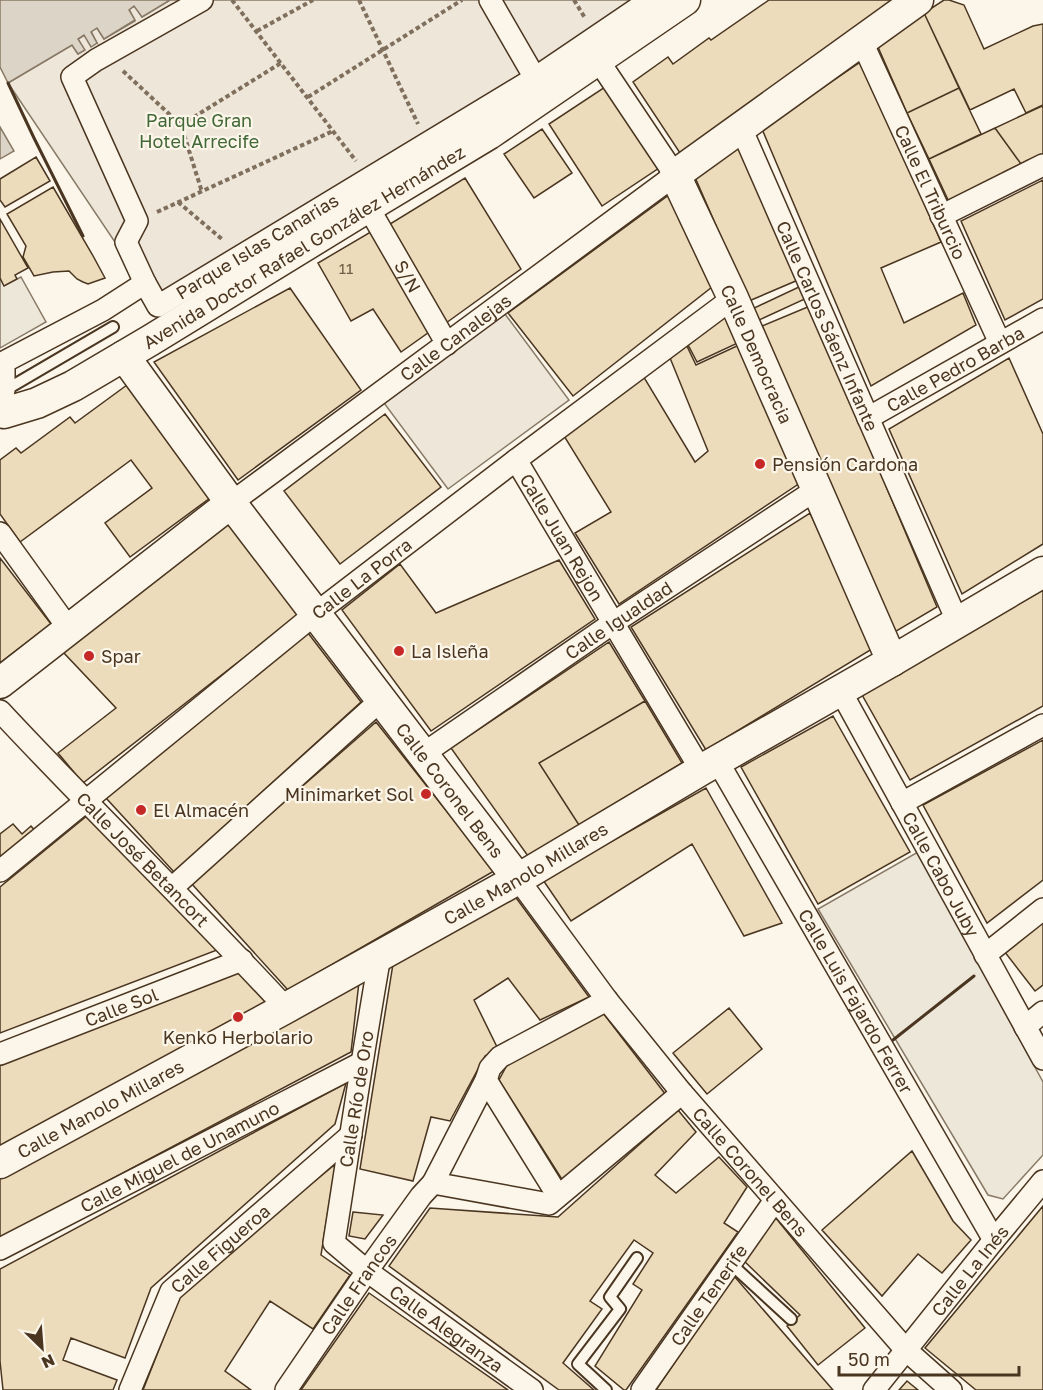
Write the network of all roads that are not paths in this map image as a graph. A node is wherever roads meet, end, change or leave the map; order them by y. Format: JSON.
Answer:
{"nodes":[{"id":1,"x":202,"y":0,"type":"edge"},
{"id":2,"x":918,"y":0,"type":"edge"},
{"id":3,"x":500,"y":3,"type":"edge"},
{"id":4,"x":668,"y":3,"type":"edge"},
{"id":5,"x":862,"y":42,"type":"junction"},
{"id":6,"x":598,"y":60,"type":"junction"},
{"id":7,"x":535,"y":78,"type":"junction"},
{"id":8,"x":741,"y":128,"type":"junction"},
{"id":9,"x":1043,"y":165,"type":"edge"},
{"id":10,"x":675,"y":175,"type":"junction"},
{"id":11,"x":368,"y":193,"type":"junction"},
{"id":12,"x":941,"y":216,"type":"junction"},
{"id":13,"x":145,"y":282,"type":"junction"},
{"id":14,"x":733,"y":298,"type":"junction"},
{"id":15,"x":1043,"y":319,"type":"edge"},
{"id":16,"x":113,"y":327,"type":"dead end"},
{"id":17,"x":1000,"y":343,"type":"junction"},
{"id":18,"x":447,"y":344,"type":"junction"},
{"id":19,"x":124,"y":356,"type":"junction"},
{"id":20,"x":1,"y":398,"type":"edge"},
{"id":21,"x":868,"y":418,"type":"junction"},
{"id":22,"x":516,"y":460,"type":"junction"},
{"id":23,"x":817,"y":489,"type":"junction"},
{"id":24,"x":231,"y":503,"type":"junction"},
{"id":25,"x":0,"y":533,"type":"edge"},
{"id":26,"x":1043,"y":572,"type":"edge"},
{"id":27,"x":315,"y":614,"type":"junction"},
{"id":28,"x":958,"y":622,"type":"junction"},
{"id":29,"x":613,"y":623,"type":"junction"},
{"id":30,"x":69,"y":629,"type":"junction"},
{"id":31,"x":892,"y":662,"type":"junction"},
{"id":32,"x":0,"y":683,"type":"edge"},
{"id":33,"x":840,"y":690,"type":"junction"},
{"id":34,"x":382,"y":699,"type":"junction"},
{"id":35,"x":0,"y":711,"type":"edge"},
{"id":36,"x":1043,"y":725,"type":"edge"},
{"id":37,"x":423,"y":754,"type":"junction"},
{"id":38,"x":710,"y":766,"type":"junction"},
{"id":39,"x":86,"y":801,"type":"junction"},
{"id":40,"x":902,"y":803,"type":"junction"},
{"id":41,"x":0,"y":872,"type":"edge"},
{"id":42,"x":518,"y":879,"type":"junction"},
{"id":43,"x":172,"y":888,"type":"junction"},
{"id":44,"x":1043,"y":909,"type":"edge"},
{"id":45,"x":985,"y":955,"type":"junction"},
{"id":46,"x":380,"y":956,"type":"junction"},
{"id":47,"x":242,"y":960,"type":"junction"},
{"id":48,"x":607,"y":1000,"type":"junction"},
{"id":49,"x":286,"y":1008,"type":"junction"},
{"id":50,"x":1043,"y":1012,"type":"edge"},
{"id":51,"x":1024,"y":1027,"type":"junction"},
{"id":52,"x":0,"y":1054,"type":"edge"},
{"id":53,"x":1043,"y":1059,"type":"edge"},
{"id":54,"x":361,"y":1063,"type":"junction"},
{"id":55,"x":486,"y":1080,"type":"junction"},
{"id":56,"x":682,"y":1093,"type":"junction"},
{"id":57,"x":351,"y":1135,"type":"junction"},
{"id":58,"x":0,"y":1163,"type":"edge"},
{"id":59,"x":1043,"y":1181,"type":"edge"},
{"id":60,"x":433,"y":1183,"type":"junction"},
{"id":61,"x":558,"y":1196,"type":"junction"},
{"id":62,"x":775,"y":1200,"type":"junction"},
{"id":63,"x":994,"y":1240,"type":"junction"},
{"id":64,"x":334,"y":1243,"type":"joint"},
{"id":65,"x":0,"y":1249,"type":"edge"},
{"id":66,"x":637,"y":1258,"type":"dead end"},
{"id":67,"x":731,"y":1264,"type":"junction"},
{"id":68,"x":367,"y":1271,"type":"junction"},
{"id":69,"x":792,"y":1319,"type":"dead end"},
{"id":70,"x":906,"y":1350,"type":"junction"},
{"id":71,"x":130,"y":1390,"type":"edge"},
{"id":72,"x":286,"y":1390,"type":"edge"},
{"id":73,"x":532,"y":1390,"type":"edge"},
{"id":74,"x":606,"y":1390,"type":"edge"},
{"id":75,"x":642,"y":1390,"type":"edge"},
{"id":76,"x":874,"y":1390,"type":"edge"},
{"id":77,"x":951,"y":1390,"type":"edge"}],
"edges":[{"from":1,"to":13,"type":"street","name":"Parque Islas Canarias"},
{"from":2,"to":5,"type":"main road","name":"Calle Canalejas"},
{"from":3,"to":7,"type":"street"},
{"from":4,"to":6,"type":"main road","name":"Avenida Doctor Rafael González Hernández"},
{"from":4,"to":7,"type":"street","name":"Parque Islas Canarias"},
{"from":5,"to":8,"type":"main road","name":"Calle Canalejas"},
{"from":5,"to":12,"type":"street","name":"Calle El Triburcio"},
{"from":6,"to":10,"type":"street","name":"Calle Democracia"},
{"from":6,"to":11,"type":"main road","name":"Avenida Doctor Rafael González Hernández"},
{"from":7,"to":11,"type":"street","name":"Parque Islas Canarias"},
{"from":8,"to":10,"type":"main road","name":"Calle Canalejas"},
{"from":8,"to":21,"type":"street","name":"Calle Carlos Sáenz Infante"},
{"from":9,"to":12,"type":"street"},
{"from":10,"to":14,"type":"main road","name":"Calle Democracia"},
{"from":10,"to":18,"type":"street","name":"Calle Canalejas"},
{"from":11,"to":13,"type":"street","name":"Parque Islas Canarias"},
{"from":11,"to":18,"type":"street","name":"S/N"},
{"from":11,"to":19,"type":"main road","name":"Avenida Doctor Rafael González Hernández"},
{"from":12,"to":17,"type":"street","name":"Calle El Triburcio"},
{"from":13,"to":20,"type":"street"},
{"from":14,"to":22,"type":"street","name":"Calle La Porra"},
{"from":14,"to":23,"type":"main road","name":"Calle Democracia"},
{"from":15,"to":17,"type":"street","name":"Calle Pedro Barba"},
{"from":16,"to":20,"type":"lane"},
{"from":17,"to":21,"type":"street","name":"Calle Pedro Barba"},
{"from":18,"to":24,"type":"street","name":"Calle Canalejas"},
{"from":19,"to":20,"type":"main road","name":"Avenida Doctor Rafael González Hernández"},
{"from":19,"to":24,"type":"main road","name":"Calle Coronel Bens"},
{"from":21,"to":28,"type":"street","name":"Calle Carlos Sáenz Infante"},
{"from":22,"to":27,"type":"street","name":"Calle La Porra"},
{"from":22,"to":29,"type":"street","name":"Calle Juan Rejon"},
{"from":23,"to":29,"type":"street","name":"Calle Igualdad"},
{"from":23,"to":31,"type":"main road","name":"Calle Democracia"},
{"from":24,"to":27,"type":"main road","name":"Calle Coronel Bens"},
{"from":24,"to":30,"type":"main road","name":"Calle Canalejas"},
{"from":25,"to":30,"type":"street"},
{"from":26,"to":28,"type":"main road","name":"Calle Manolo Millares"},
{"from":27,"to":34,"type":"main road","name":"Calle Coronel Bens"},
{"from":27,"to":39,"type":"street","name":"Calle La Porra"},
{"from":28,"to":31,"type":"main road","name":"Calle Manolo Millares"},
{"from":29,"to":37,"type":"street","name":"Calle Igualdad"},
{"from":29,"to":38,"type":"street","name":"Calle Juan Rejon"},
{"from":30,"to":32,"type":"main road","name":"Calle Canalejas"},
{"from":31,"to":33,"type":"main road","name":"Calle Manolo Millares"},
{"from":33,"to":38,"type":"main road","name":"Calle Manolo Millares"},
{"from":33,"to":40,"type":"street","name":"Calle Cabo Juby"},
{"from":34,"to":37,"type":"main road","name":"Calle Coronel Bens"},
{"from":34,"to":43,"type":"street"},
{"from":35,"to":39,"type":"street","name":"Calle José Betancort"},
{"from":36,"to":40,"type":"street"},
{"from":37,"to":42,"type":"main road","name":"Calle Coronel Bens"},
{"from":38,"to":42,"type":"main road","name":"Calle Manolo Millares"},
{"from":38,"to":63,"type":"street","name":"Calle Luis Fajardo Ferrer"},
{"from":39,"to":41,"type":"street","name":"Calle La Porra"},
{"from":39,"to":43,"type":"street","name":"Calle José Betancort"},
{"from":40,"to":45,"type":"street","name":"Calle Cabo Juby"},
{"from":42,"to":46,"type":"main road","name":"Calle Manolo Millares"},
{"from":42,"to":48,"type":"street","name":"Calle Coronel Bens"},
{"from":43,"to":47,"type":"street","name":"Calle José Betancort"},
{"from":44,"to":45,"type":"street"},
{"from":45,"to":51,"type":"street","name":"Calle Cabo Juby"},
{"from":46,"to":49,"type":"main road","name":"Calle Manolo Millares"},
{"from":46,"to":54,"type":"street","name":"Calle Río de Oro"},
{"from":47,"to":49,"type":"street","name":"Calle José Betancort"},
{"from":47,"to":52,"type":"street","name":"Calle Sol"},
{"from":48,"to":55,"type":"street","name":"Calle Francos"},
{"from":48,"to":56,"type":"street","name":"Calle Coronel Bens"},
{"from":49,"to":58,"type":"main road","name":"Calle Manolo Millares"},
{"from":50,"to":51,"type":"street"},
{"from":51,"to":53,"type":"street","name":"Calle Cabo Juby"},
{"from":54,"to":57,"type":"street","name":"Calle Río de Oro"},
{"from":54,"to":65,"type":"street","name":"Calle Miguel de Unamuno"},
{"from":55,"to":60,"type":"street","name":"Calle Francos"},
{"from":55,"to":61,"type":"street"},
{"from":56,"to":61,"type":"street"},
{"from":56,"to":62,"type":"street","name":"Calle Coronel Bens"},
{"from":57,"to":64,"type":"street","name":"Calle Río de Oro"},
{"from":57,"to":71,"type":"street","name":"Calle Figueroa"},
{"from":59,"to":63,"type":"street","name":"Calle La Inés"},
{"from":60,"to":61,"type":"street"},
{"from":60,"to":68,"type":"street","name":"Calle Francos"},
{"from":62,"to":67,"type":"street","name":"Calle Tenerife"},
{"from":62,"to":70,"type":"street","name":"Calle Coronel Bens"},
{"from":63,"to":70,"type":"street","name":"Calle La Inés"},
{"from":64,"to":68,"type":"street","name":"Calle Alegranza"},
{"from":66,"to":74,"type":"lane"},
{"from":67,"to":69,"type":"lane"},
{"from":67,"to":75,"type":"street","name":"Calle Tenerife"},
{"from":68,"to":72,"type":"street","name":"Calle Francos"},
{"from":68,"to":73,"type":"street","name":"Calle Alegranza"},
{"from":70,"to":76,"type":"street","name":"Calle La Inés"},
{"from":70,"to":77,"type":"street","name":"Calle Coronel Bens"}]}
